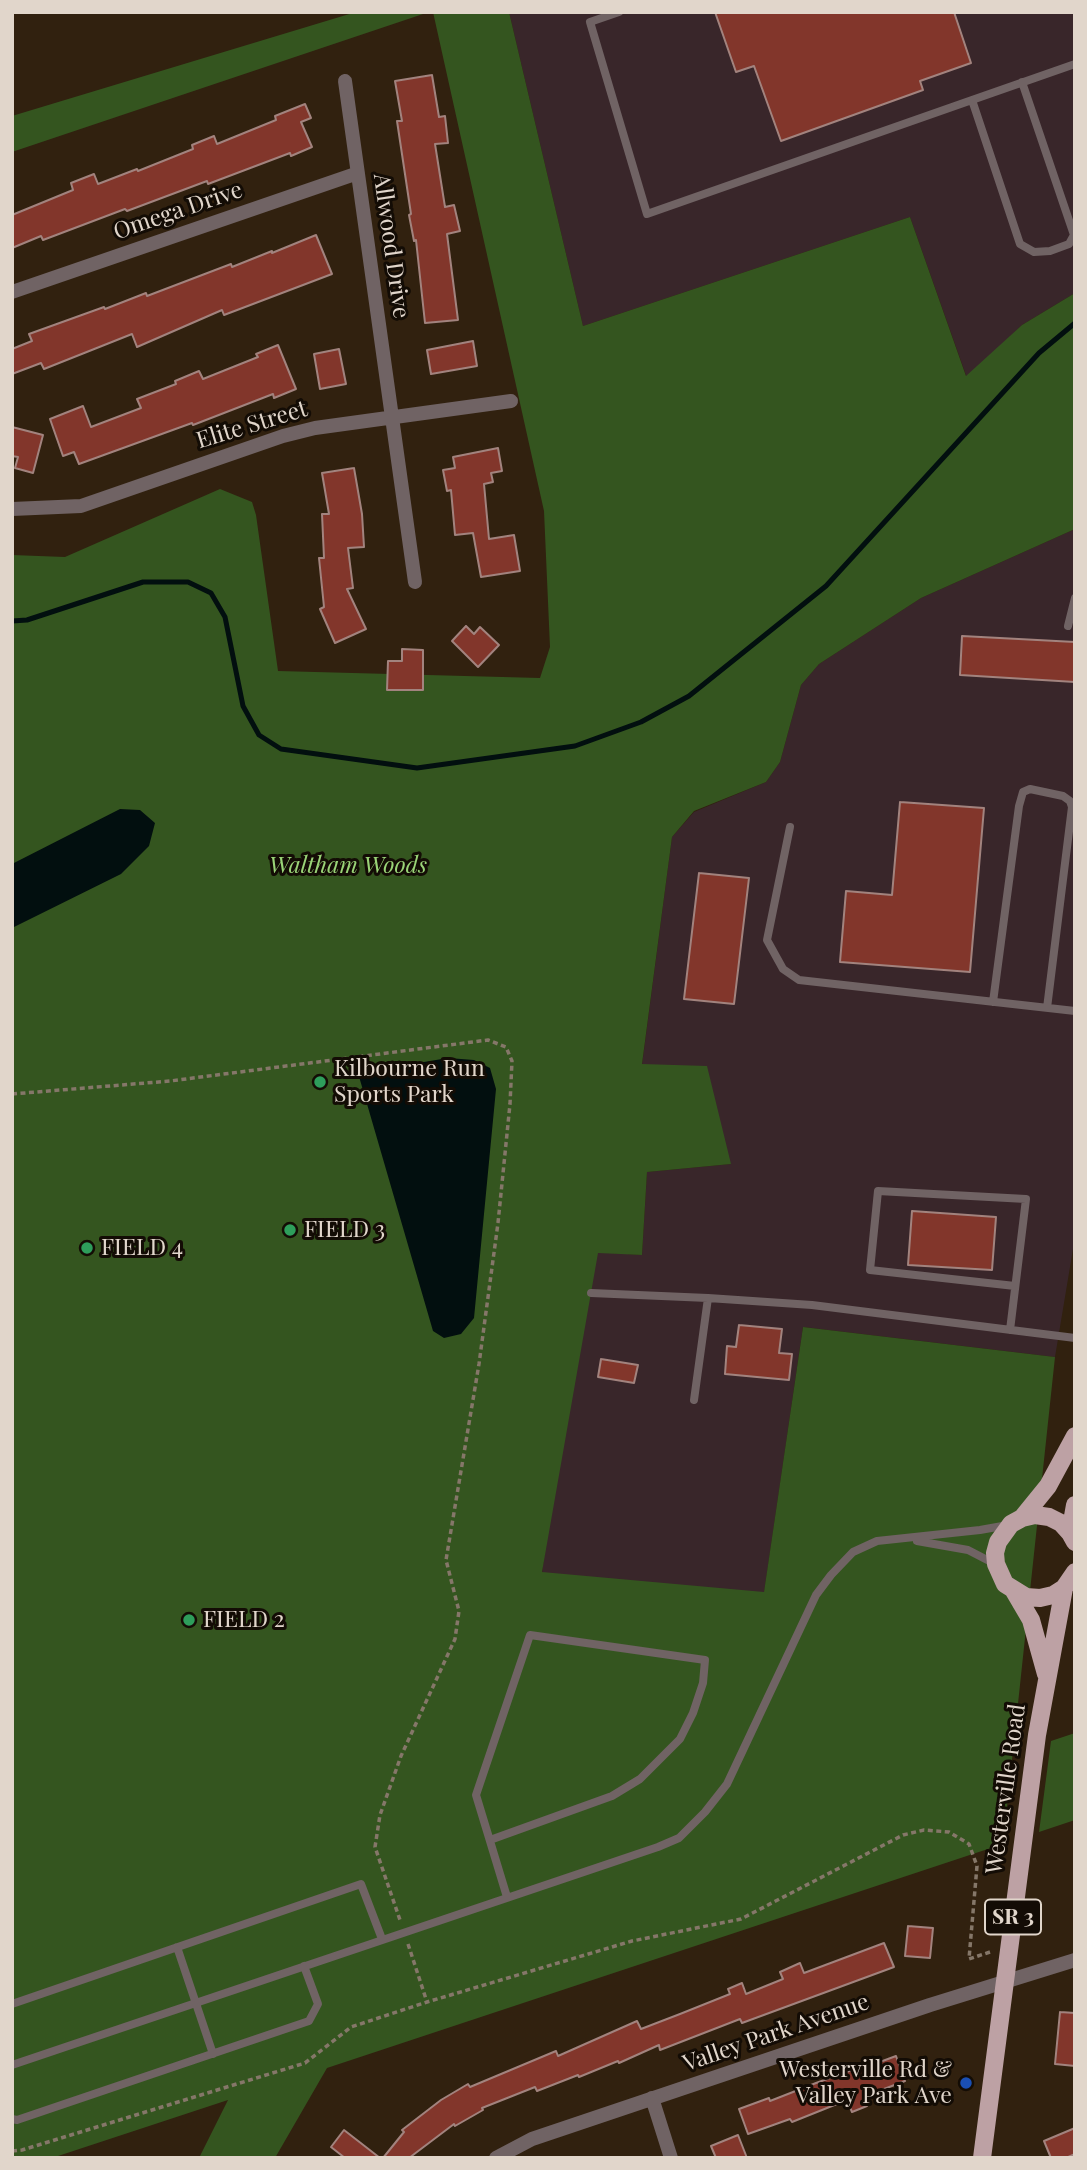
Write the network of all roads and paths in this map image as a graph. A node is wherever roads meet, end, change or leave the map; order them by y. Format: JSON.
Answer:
{"nodes":[{"id":1,"x":619,"y":12,"type":"edge"},
{"id":2,"x":1075,"y":64,"type":"edge"},
{"id":3,"x":345,"y":81,"type":"dead end"},
{"id":4,"x":1022,"y":82,"type":"junction"},
{"id":5,"x":972,"y":100,"type":"junction"},
{"id":6,"x":358,"y":173,"type":"junction"},
{"id":7,"x":12,"y":292,"type":"edge"},
{"id":8,"x":511,"y":401,"type":"dead end"},
{"id":9,"x":391,"y":417,"type":"junction"},
{"id":10,"x":12,"y":509,"type":"edge"},
{"id":11,"x":415,"y":582,"type":"dead end"},
{"id":12,"x":1075,"y":598,"type":"edge"},
{"id":13,"x":1068,"y":626,"type":"dead end"},
{"id":14,"x":790,"y":827,"type":"dead end"},
{"id":15,"x":993,"y":1002,"type":"junction"},
{"id":16,"x":1047,"y":1008,"type":"junction"},
{"id":17,"x":1075,"y":1011,"type":"edge"},
{"id":18,"x":12,"y":1094,"type":"edge"},
{"id":19,"x":1015,"y":1286,"type":"junction"},
{"id":20,"x":592,"y":1293,"type":"dead end"},
{"id":21,"x":708,"y":1298,"type":"junction"},
{"id":22,"x":1010,"y":1330,"type":"junction"},
{"id":23,"x":1075,"y":1338,"type":"edge"},
{"id":24,"x":694,"y":1400,"type":"dead end"},
{"id":25,"x":1075,"y":1436,"type":"edge"},
{"id":26,"x":1075,"y":1505,"type":"edge"},
{"id":27,"x":1016,"y":1521,"type":"junction"},
{"id":28,"x":1073,"y":1538,"type":"edge"},
{"id":29,"x":908,"y":1539,"type":"junction"},
{"id":30,"x":996,"y":1564,"type":"junction"},
{"id":31,"x":1071,"y":1579,"type":"edge"},
{"id":32,"x":1014,"y":1591,"type":"junction"},
{"id":33,"x":1046,"y":1678,"type":"junction"},
{"id":34,"x":490,"y":1840,"type":"junction"},
{"id":35,"x":507,"y":1897,"type":"junction"},
{"id":36,"x":404,"y":1932,"type":"junction"},
{"id":37,"x":382,"y":1939,"type":"junction"},
{"id":38,"x":1009,"y":1946,"type":"junction"},
{"id":39,"x":177,"y":1947,"type":"junction"},
{"id":40,"x":1075,"y":1960,"type":"edge"},
{"id":41,"x":304,"y":1966,"type":"junction"},
{"id":42,"x":1005,"y":1983,"type":"junction"},
{"id":43,"x":427,"y":2001,"type":"junction"},
{"id":44,"x":196,"y":2003,"type":"junction"},
{"id":45,"x":12,"y":2004,"type":"edge"},
{"id":46,"x":213,"y":2053,"type":"junction"},
{"id":47,"x":12,"y":2065,"type":"edge"},
{"id":48,"x":652,"y":2098,"type":"junction"},
{"id":49,"x":12,"y":2119,"type":"edge"},
{"id":50,"x":12,"y":2151,"type":"edge"},
{"id":51,"x":496,"y":2158,"type":"edge"},
{"id":52,"x":671,"y":2158,"type":"edge"},
{"id":53,"x":982,"y":2158,"type":"edge"}],
"edges":[{"from":1,"to":5,"type":"lane"},
{"from":2,"to":4,"type":"lane"},
{"from":3,"to":6,"type":"street","name":"Allwood Drive"},
{"from":4,"to":5,"type":"lane"},
{"from":4,"to":5,"type":"lane"},
{"from":6,"to":7,"type":"street","name":"Omega Drive"},
{"from":6,"to":9,"type":"street","name":"Allwood Drive"},
{"from":8,"to":9,"type":"street","name":"Elite Street"},
{"from":9,"to":10,"type":"street","name":"Elite Street"},
{"from":9,"to":11,"type":"street","name":"Allwood Drive"},
{"from":12,"to":13,"type":"lane"},
{"from":14,"to":15,"type":"lane"},
{"from":15,"to":16,"type":"lane"},
{"from":15,"to":16,"type":"lane"},
{"from":16,"to":17,"type":"lane"},
{"from":18,"to":36,"type":"path"},
{"from":19,"to":19,"type":"lane"},
{"from":19,"to":22,"type":"lane"},
{"from":20,"to":21,"type":"lane"},
{"from":21,"to":22,"type":"lane"},
{"from":21,"to":24,"type":"lane"},
{"from":22,"to":23,"type":"lane"},
{"from":25,"to":27,"type":"main road"},
{"from":26,"to":28,"type":"main road"},
{"from":27,"to":28,"type":"main road"},
{"from":27,"to":29,"type":"lane"},
{"from":27,"to":30,"type":"main road"},
{"from":29,"to":30,"type":"lane"},
{"from":29,"to":35,"type":"lane"},
{"from":30,"to":32,"type":"main road","name":"Westerville Road","number":"SR 3"},
{"from":31,"to":32,"type":"main road","name":"Westerville Road"},
{"from":31,"to":33,"type":"main road","name":"Westerville Road","number":"SR 3"},
{"from":32,"to":33,"type":"main road","name":"Westerville Road","number":"SR 3"},
{"from":33,"to":38,"type":"main road","name":"Westerville Road","number":"SR 3"},
{"from":34,"to":34,"type":"lane"},
{"from":34,"to":35,"type":"lane"},
{"from":35,"to":36,"type":"lane"},
{"from":36,"to":37,"type":"lane"},
{"from":36,"to":43,"type":"path"},
{"from":37,"to":39,"type":"lane"},
{"from":37,"to":41,"type":"lane"},
{"from":38,"to":42,"type":"main road","name":"Westerville Road","number":"SR 3"},
{"from":38,"to":43,"type":"path"},
{"from":39,"to":44,"type":"lane"},
{"from":39,"to":45,"type":"lane"},
{"from":40,"to":42,"type":"street","name":"Valley Park Avenue"},
{"from":41,"to":44,"type":"lane"},
{"from":41,"to":46,"type":"lane"},
{"from":42,"to":48,"type":"street","name":"Valley Park Avenue"},
{"from":42,"to":53,"type":"main road","name":"Westerville Road","number":"SR 3"},
{"from":43,"to":50,"type":"path"},
{"from":44,"to":46,"type":"lane"},
{"from":44,"to":47,"type":"lane"},
{"from":46,"to":49,"type":"lane"},
{"from":48,"to":51,"type":"street","name":"Valley Park Avenue"},
{"from":48,"to":52,"type":"street"}]}
